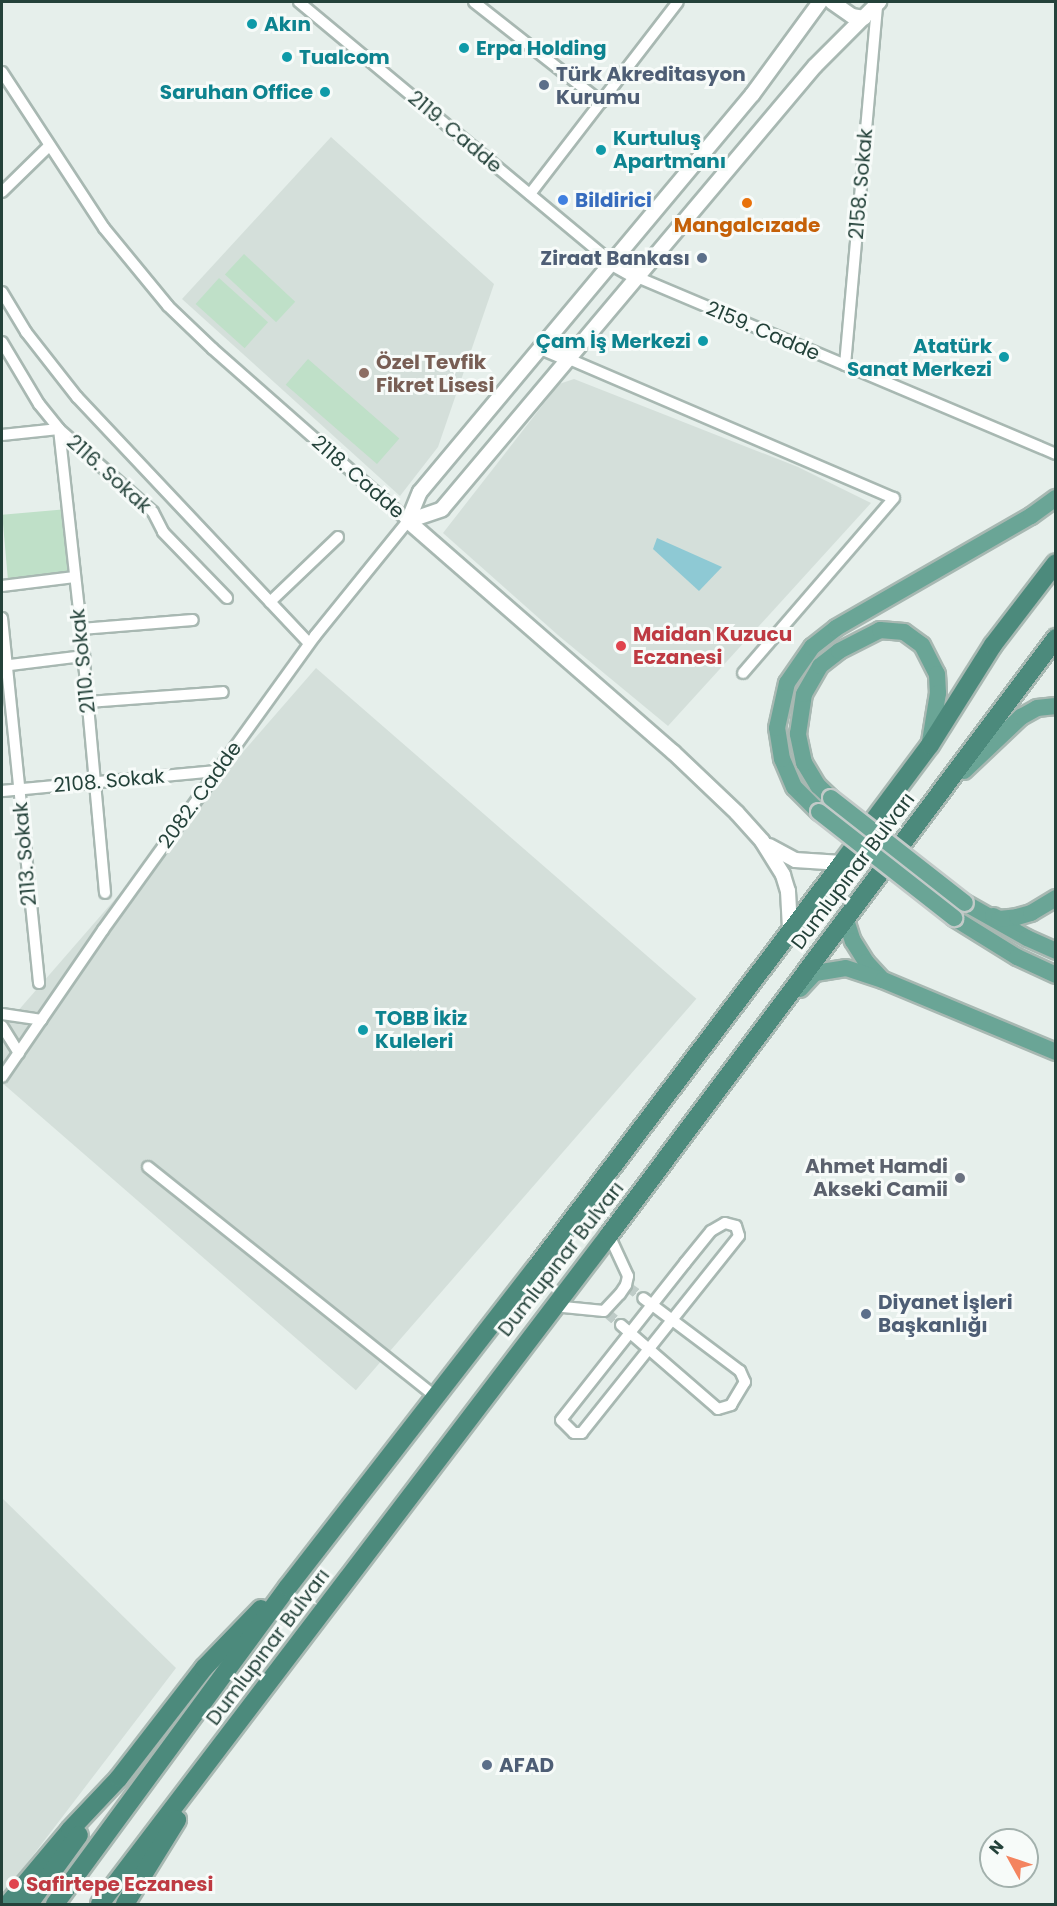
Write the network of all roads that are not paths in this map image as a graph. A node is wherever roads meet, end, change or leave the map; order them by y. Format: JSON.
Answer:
{"nodes":[{"id":1,"x":298,"y":2,"type":"edge"},
{"id":2,"x":474,"y":2,"type":"edge"},
{"id":3,"x":678,"y":2,"type":"edge"},
{"id":4,"x":820,"y":2,"type":"edge"},
{"id":5,"x":832,"y":2,"type":"edge"},
{"id":6,"x":878,"y":3,"type":"edge"},
{"id":7,"x":864,"y":18,"type":"junction"},
{"id":8,"x":2,"y":72,"type":"edge"},
{"id":9,"x":602,"y":102,"type":"junction"},
{"id":10,"x":49,"y":146,"type":"junction"},
{"id":11,"x":2,"y":192,"type":"edge"},
{"id":12,"x":530,"y":194,"type":"junction"},
{"id":13,"x":612,"y":263,"type":"junction"},
{"id":14,"x":637,"y":277,"type":"junction"},
{"id":15,"x":2,"y":292,"type":"edge"},
{"id":16,"x":2,"y":342,"type":"edge"},
{"id":17,"x":541,"y":347,"type":"junction"},
{"id":18,"x":569,"y":359,"type":"junction"},
{"id":19,"x":845,"y":365,"type":"junction"},
{"id":20,"x":59,"y":429,"type":"junction"},
{"id":21,"x":2,"y":435,"type":"edge"},
{"id":22,"x":1056,"y":454,"type":"edge"},
{"id":23,"x":1056,"y":498,"type":"edge"},
{"id":24,"x":408,"y":521,"type":"junction"},
{"id":25,"x":338,"y":537,"type":"dead end"},
{"id":26,"x":1056,"y":563,"type":"edge"},
{"id":27,"x":74,"y":577,"type":"junction"},
{"id":28,"x":2,"y":586,"type":"edge"},
{"id":29,"x":227,"y":598,"type":"dead end"},
{"id":30,"x":270,"y":602,"type":"junction"},
{"id":31,"x":2,"y":618,"type":"edge"},
{"id":32,"x":193,"y":620,"type":"dead end"},
{"id":33,"x":81,"y":629,"type":"junction"},
{"id":34,"x":1056,"y":638,"type":"edge"},
{"id":35,"x":309,"y":643,"type":"junction"},
{"id":36,"x":84,"y":656,"type":"junction"},
{"id":37,"x":4,"y":665,"type":"edge"},
{"id":38,"x":743,"y":674,"type":"dead end"},
{"id":39,"x":223,"y":692,"type":"dead end"},
{"id":40,"x":88,"y":702,"type":"junction"},
{"id":41,"x":1056,"y":706,"type":"edge"},
{"id":42,"x":930,"y":745,"type":"junction"},
{"id":43,"x":217,"y":771,"type":"junction"},
{"id":44,"x":94,"y":782,"type":"junction"},
{"id":45,"x":20,"y":789,"type":"junction"},
{"id":46,"x":2,"y":791,"type":"edge"},
{"id":47,"x":933,"y":802,"type":"junction"},
{"id":48,"x":762,"y":841,"type":"junction"},
{"id":49,"x":842,"y":863,"type":"junction"},
{"id":50,"x":105,"y":892,"type":"dead end"},
{"id":51,"x":1056,"y":898,"type":"edge"},
{"id":52,"x":965,"y":903,"type":"junction"},
{"id":53,"x":846,"y":920,"type":"junction"},
{"id":54,"x":790,"y":928,"type":"junction"},
{"id":55,"x":1056,"y":951,"type":"edge"},
{"id":56,"x":1056,"y":975,"type":"edge"},
{"id":57,"x":883,"y":980,"type":"junction"},
{"id":58,"x":39,"y":983,"type":"dead end"},
{"id":59,"x":2,"y":1014,"type":"edge"},
{"id":60,"x":771,"y":1017,"type":"junction"},
{"id":61,"x":42,"y":1020,"type":"junction"},
{"id":62,"x":2,"y":1026,"type":"edge"},
{"id":63,"x":1056,"y":1052,"type":"edge"},
{"id":64,"x":19,"y":1053,"type":"junction"},
{"id":65,"x":2,"y":1077,"type":"edge"},
{"id":66,"x":148,"y":1167,"type":"dead end"},
{"id":67,"x":609,"y":1235,"type":"junction"},
{"id":68,"x":643,"y":1298,"type":"tunnel mouth"},
{"id":69,"x":653,"y":1304,"type":"junction"},
{"id":70,"x":553,"y":1306,"type":"junction"},
{"id":71,"x":672,"y":1320,"type":"junction"},
{"id":72,"x":621,"y":1325,"type":"tunnel mouth"},
{"id":73,"x":630,"y":1333,"type":"junction"},
{"id":74,"x":648,"y":1349,"type":"junction"},
{"id":75,"x":436,"y":1397,"type":"junction"},
{"id":76,"x":288,"y":1587,"type":"junction"},
{"id":77,"x":211,"y":1761,"type":"junction"},
{"id":78,"x":119,"y":1778,"type":"junction"},
{"id":79,"x":8,"y":1905,"type":"edge"},
{"id":80,"x":29,"y":1905,"type":"edge"},
{"id":81,"x":55,"y":1905,"type":"edge"},
{"id":82,"x":99,"y":1905,"type":"edge"},
{"id":83,"x":125,"y":1905,"type":"edge"}],
"edges":[{"from":1,"to":12,"type":"street","name":"2119. Cadde"},
{"from":2,"to":9,"type":"street"},
{"from":3,"to":9,"type":"street"},
{"from":4,"to":13,"type":"street"},
{"from":5,"to":7,"type":"street"},
{"from":6,"to":7,"type":"street"},
{"from":6,"to":19,"type":"street","name":"2158. Sokak"},
{"from":7,"to":14,"type":"street"},
{"from":8,"to":10,"type":"street","name":"2118. Cadde"},
{"from":9,"to":12,"type":"street"},
{"from":10,"to":11,"type":"street"},
{"from":10,"to":24,"type":"street","name":"2118. Cadde"},
{"from":12,"to":13,"type":"street","name":"2119. Cadde"},
{"from":13,"to":14,"type":"street"},
{"from":13,"to":17,"type":"street"},
{"from":14,"to":18,"type":"street"},
{"from":14,"to":19,"type":"street","name":"2159. Cadde"},
{"from":15,"to":30,"type":"street"},
{"from":16,"to":20,"type":"street","name":"2116. Sokak"},
{"from":17,"to":18,"type":"street"},
{"from":17,"to":24,"type":"street"},
{"from":18,"to":24,"type":"street"},
{"from":18,"to":38,"type":"street"},
{"from":19,"to":22,"type":"street","name":"2159. Cadde"},
{"from":20,"to":21,"type":"street"},
{"from":20,"to":27,"type":"street","name":"2110. Sokak"},
{"from":20,"to":29,"type":"street","name":"2116. Sokak"},
{"from":23,"to":56,"type":"main road","bridge":true},
{"from":24,"to":35,"type":"street","name":"2082. Cadde"},
{"from":24,"to":48,"type":"street","name":"2118. Cadde"},
{"from":25,"to":30,"type":"street"},
{"from":26,"to":42,"type":"highway","name":"Dumlupınar Bulvarı"},
{"from":27,"to":28,"type":"street"},
{"from":27,"to":33,"type":"street","name":"2110. Sokak"},
{"from":30,"to":35,"type":"street"},
{"from":31,"to":37,"type":"street","name":"2113. Sokak"},
{"from":32,"to":33,"type":"street"},
{"from":33,"to":36,"type":"street","name":"2110. Sokak"},
{"from":34,"to":47,"type":"highway","name":"Dumlupınar Bulvarı"},
{"from":35,"to":43,"type":"street","name":"2082. Cadde"},
{"from":36,"to":37,"type":"street"},
{"from":36,"to":40,"type":"street","name":"2110. Sokak"},
{"from":37,"to":45,"type":"street","name":"2113. Sokak"},
{"from":39,"to":40,"type":"street"},
{"from":40,"to":44,"type":"street","name":"2110. Sokak"},
{"from":41,"to":47,"type":"main road"},
{"from":42,"to":49,"type":"highway","name":"Dumlupınar Bulvarı"},
{"from":42,"to":52,"type":"main road","bridge":true},
{"from":43,"to":44,"type":"street","name":"2108. Sokak"},
{"from":43,"to":61,"type":"street","name":"2082. Cadde"},
{"from":44,"to":45,"type":"street","name":"2108. Sokak"},
{"from":44,"to":50,"type":"street","name":"2110. Sokak"},
{"from":45,"to":46,"type":"street","name":"2108. Sokak"},
{"from":45,"to":58,"type":"street","name":"2113. Sokak"},
{"from":47,"to":53,"type":"highway","name":"Dumlupınar Bulvarı"},
{"from":48,"to":49,"type":"street"},
{"from":48,"to":54,"type":"street"},
{"from":49,"to":54,"type":"highway","name":"Dumlupınar Bulvarı"},
{"from":51,"to":52,"type":"main road"},
{"from":52,"to":55,"type":"main road"},
{"from":53,"to":57,"type":"main road"},
{"from":53,"to":60,"type":"highway","name":"Dumlupınar Bulvarı"},
{"from":54,"to":75,"type":"highway","name":"Dumlupınar Bulvarı"},
{"from":57,"to":60,"type":"main road"},
{"from":57,"to":63,"type":"main road"},
{"from":59,"to":61,"type":"street"},
{"from":60,"to":67,"type":"highway","name":"Dumlupınar Bulvarı"},
{"from":61,"to":64,"type":"street","name":"2082. Cadde"},
{"from":62,"to":64,"type":"street"},
{"from":64,"to":65,"type":"street","name":"2082. Cadde"},
{"from":66,"to":75,"type":"street"},
{"from":67,"to":70,"type":"highway","name":"Dumlupınar Bulvarı"},
{"from":67,"to":70,"type":"street"},
{"from":68,"to":69,"type":"street"},
{"from":69,"to":71,"type":"street"},
{"from":69,"to":71,"type":"street"},
{"from":69,"to":73,"type":"street"},
{"from":70,"to":77,"type":"highway","name":"Dumlupınar Bulvarı"},
{"from":71,"to":74,"type":"street"},
{"from":71,"to":74,"type":"street"},
{"from":72,"to":73,"type":"street"},
{"from":73,"to":74,"type":"street"},
{"from":73,"to":74,"type":"street"},
{"from":75,"to":76,"type":"highway","name":"Dumlupınar Bulvarı"},
{"from":76,"to":78,"type":"highway","name":"Dumlupınar Bulvarı"},
{"from":76,"to":81,"type":"highway","name":"Dumlupınar Bulvarı"},
{"from":77,"to":82,"type":"highway","name":"Dumlupınar Bulvarı"},
{"from":77,"to":83,"type":"highway"},
{"from":78,"to":79,"type":"highway","name":"Dumlupınar Bulvarı"},
{"from":78,"to":80,"type":"highway"}]}
